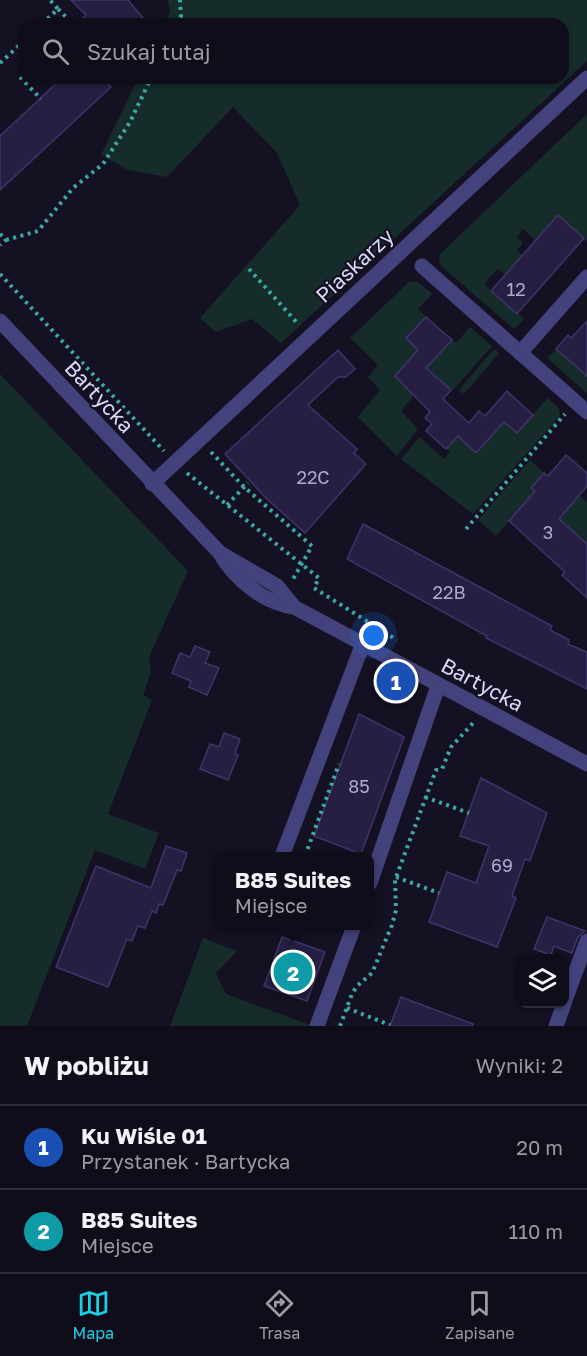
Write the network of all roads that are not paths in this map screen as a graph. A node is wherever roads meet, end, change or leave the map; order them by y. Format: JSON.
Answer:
{"nodes":[{"id":1,"x":587,"y":78,"type":"edge"},
{"id":2,"x":422,"y":266,"type":"dead end"},
{"id":3,"x":587,"y":277,"type":"edge"},
{"id":4,"x":0,"y":321,"type":"edge"},
{"id":5,"x":520,"y":353,"type":"junction"},
{"id":6,"x":581,"y":407,"type":"edge"},
{"id":7,"x":153,"y":484,"type":"junction"},
{"id":8,"x":362,"y":646,"type":"junction"},
{"id":9,"x":438,"y":686,"type":"junction"},
{"id":10,"x":587,"y":764,"type":"edge"},
{"id":11,"x":284,"y":852,"type":"edge"},
{"id":12,"x":374,"y":869,"type":"edge"},
{"id":13,"x":353,"y":930,"type":"edge"},
{"id":14,"x":587,"y":941,"type":"edge"},
{"id":15,"x":569,"y":990,"type":"edge"},
{"id":16,"x":562,"y":1008,"type":"edge"},
{"id":17,"x":317,"y":1026,"type":"edge"},
{"id":18,"x":556,"y":1026,"type":"edge"}],
"edges":[{"from":1,"to":7,"type":"street","name":"Piaskarzy"},
{"from":2,"to":5,"type":"street"},
{"from":3,"to":5,"type":"street"},
{"from":4,"to":7,"type":"street","name":"Bartycka"},
{"from":5,"to":6,"type":"street"},
{"from":7,"to":8,"type":"street","name":"Bartycka"},
{"from":8,"to":9,"type":"street","name":"Bartycka"},
{"from":8,"to":11,"type":"street"},
{"from":9,"to":10,"type":"street","name":"Bartycka"},
{"from":9,"to":12,"type":"street"},
{"from":13,"to":17,"type":"street"},
{"from":14,"to":15,"type":"street"},
{"from":16,"to":18,"type":"street"}]}
